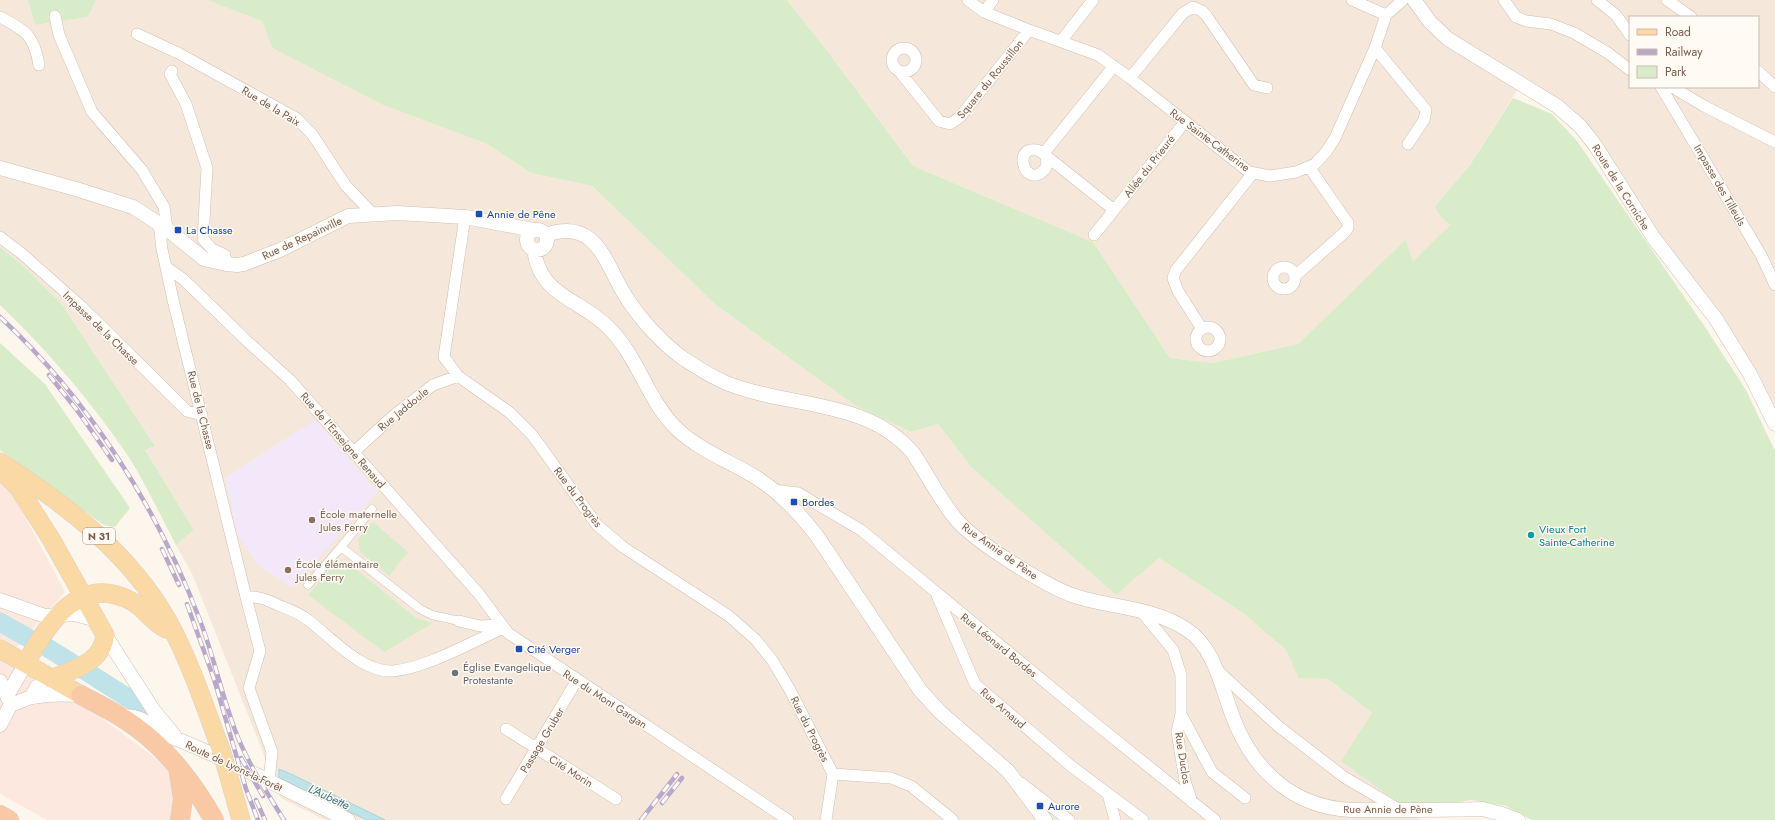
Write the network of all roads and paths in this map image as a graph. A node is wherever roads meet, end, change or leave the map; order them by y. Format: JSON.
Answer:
{"nodes":[{"id":1,"x":968,"y":0,"type":"edge"},
{"id":2,"x":993,"y":0,"type":"edge"},
{"id":3,"x":1093,"y":0,"type":"edge"},
{"id":4,"x":1352,"y":0,"type":"edge"},
{"id":5,"x":1402,"y":0,"type":"edge"},
{"id":6,"x":1414,"y":0,"type":"edge"},
{"id":7,"x":1504,"y":0,"type":"edge"},
{"id":8,"x":1597,"y":0,"type":"edge"},
{"id":9,"x":1667,"y":0,"type":"edge"},
{"id":10,"x":984,"y":12,"type":"junction"},
{"id":11,"x":1386,"y":15,"type":"junction"},
{"id":12,"x":55,"y":16,"type":"dead end"},
{"id":13,"x":1690,"y":16,"type":"edge"},
{"id":14,"x":0,"y":17,"type":"edge"},
{"id":15,"x":1029,"y":30,"type":"junction"},
{"id":16,"x":137,"y":34,"type":"dead end"},
{"id":17,"x":1629,"y":34,"type":"edge"},
{"id":18,"x":1061,"y":41,"type":"junction"},
{"id":19,"x":1374,"y":48,"type":"junction"},
{"id":20,"x":39,"y":65,"type":"dead end"},
{"id":21,"x":1114,"y":66,"type":"junction"},
{"id":22,"x":1629,"y":69,"type":"edge"},
{"id":23,"x":172,"y":70,"type":"dead end"},
{"id":24,"x":900,"y":72,"type":"dead end"},
{"id":25,"x":1759,"y":72,"type":"edge"},
{"id":26,"x":1130,"y":78,"type":"junction"},
{"id":27,"x":1775,"y":87,"type":"edge"},
{"id":28,"x":1267,"y":88,"type":"dead end"},
{"id":29,"x":1662,"y":88,"type":"edge"},
{"id":30,"x":1674,"y":88,"type":"edge"},
{"id":31,"x":1184,"y":122,"type":"junction"},
{"id":32,"x":1771,"y":141,"type":"edge"},
{"id":33,"x":1408,"y":144,"type":"dead end"},
{"id":34,"x":1775,"y":151,"type":"edge"},
{"id":35,"x":1309,"y":167,"type":"junction"},
{"id":36,"x":0,"y":168,"type":"edge"},
{"id":37,"x":1252,"y":173,"type":"junction"},
{"id":38,"x":1114,"y":210,"type":"junction"},
{"id":39,"x":373,"y":214,"type":"junction"},
{"id":40,"x":465,"y":217,"type":"junction"},
{"id":41,"x":163,"y":226,"type":"junction"},
{"id":42,"x":1094,"y":235,"type":"dead end"},
{"id":43,"x":0,"y":237,"type":"edge"},
{"id":44,"x":537,"y":241,"type":"junction"},
{"id":45,"x":226,"y":264,"type":"junction"},
{"id":46,"x":166,"y":267,"type":"junction"},
{"id":47,"x":1295,"y":276,"type":"dead end"},
{"id":48,"x":1775,"y":285,"type":"edge"},
{"id":49,"x":1202,"y":329,"type":"dead end"},
{"id":50,"x":458,"y":376,"type":"junction"},
{"id":51,"x":202,"y":415,"type":"junction"},
{"id":52,"x":1775,"y":424,"type":"edge"},
{"id":53,"x":355,"y":452,"type":"junction"},
{"id":54,"x":0,"y":462,"type":"edge"},
{"id":55,"x":0,"y":469,"type":"edge"},
{"id":56,"x":773,"y":490,"type":"junction"},
{"id":57,"x":372,"y":509,"type":"dead end"},
{"id":58,"x":341,"y":547,"type":"junction"},
{"id":59,"x":308,"y":585,"type":"dead end"},
{"id":60,"x":936,"y":592,"type":"junction"},
{"id":61,"x":85,"y":596,"type":"junction"},
{"id":62,"x":246,"y":597,"type":"junction"},
{"id":63,"x":0,"y":600,"type":"edge"},
{"id":64,"x":1141,"y":611,"type":"junction"},
{"id":65,"x":56,"y":616,"type":"junction"},
{"id":66,"x":458,"y":621,"type":"joint"},
{"id":67,"x":502,"y":626,"type":"junction"},
{"id":68,"x":174,"y":633,"type":"junction"},
{"id":69,"x":106,"y":635,"type":"junction"},
{"id":70,"x":0,"y":649,"type":"edge"},
{"id":71,"x":26,"y":663,"type":"junction"},
{"id":72,"x":1216,"y":668,"type":"junction"},
{"id":73,"x":52,"y":679,"type":"junction"},
{"id":74,"x":577,"y":680,"type":"junction"},
{"id":75,"x":0,"y":681,"type":"edge"},
{"id":76,"x":81,"y":695,"type":"junction"},
{"id":77,"x":31,"y":697,"type":"junction"},
{"id":78,"x":9,"y":700,"type":"junction"},
{"id":79,"x":1181,"y":714,"type":"junction"},
{"id":80,"x":121,"y":716,"type":"junction"},
{"id":81,"x":0,"y":725,"type":"edge"},
{"id":82,"x":506,"y":729,"type":"dead end"},
{"id":83,"x":176,"y":738,"type":"junction"},
{"id":84,"x":536,"y":750,"type":"junction"},
{"id":85,"x":178,"y":764,"type":"junction"},
{"id":86,"x":833,"y":774,"type":"junction"},
{"id":87,"x":1016,"y":779,"type":"junction"},
{"id":88,"x":269,"y":782,"type":"junction"},
{"id":89,"x":1108,"y":794,"type":"junction"},
{"id":90,"x":1245,"y":798,"type":"dead end"},
{"id":91,"x":506,"y":799,"type":"dead end"},
{"id":92,"x":616,"y":799,"type":"dead end"},
{"id":93,"x":1192,"y":802,"type":"junction"},
{"id":94,"x":1401,"y":810,"type":"junction"},
{"id":95,"x":0,"y":815,"type":"edge"},
{"id":96,"x":9,"y":820,"type":"edge"},
{"id":97,"x":180,"y":820,"type":"edge"},
{"id":98,"x":214,"y":820,"type":"edge"},
{"id":99,"x":241,"y":820,"type":"edge"},
{"id":100,"x":348,"y":820,"type":"edge"},
{"id":101,"x":788,"y":820,"type":"edge"},
{"id":102,"x":826,"y":820,"type":"edge"},
{"id":103,"x":953,"y":820,"type":"edge"},
{"id":104,"x":1045,"y":820,"type":"edge"},
{"id":105,"x":1069,"y":820,"type":"edge"},
{"id":106,"x":1115,"y":820,"type":"edge"},
{"id":107,"x":1143,"y":820,"type":"edge"},
{"id":108,"x":1215,"y":820,"type":"edge"},
{"id":109,"x":1518,"y":820,"type":"edge"}],
"edges":[{"from":1,"to":10,"type":"street","name":"Rue Sainte-Catherine"},
{"from":2,"to":10,"type":"street"},
{"from":3,"to":18,"type":"street"},
{"from":4,"to":11,"type":"street"},
{"from":5,"to":11,"type":"street","name":"Rue Sainte-Catherine"},
{"from":6,"to":52,"type":"street","name":"Route de la Corniche"},
{"from":7,"to":22,"type":"street"},
{"from":8,"to":17,"type":"street"},
{"from":9,"to":13,"type":"street"},
{"from":10,"to":15,"type":"street","name":"Rue Sainte-Catherine"},
{"from":11,"to":19,"type":"street","name":"Rue Sainte-Catherine"},
{"from":12,"to":41,"type":"street","name":"Rue de la Chasse"},
{"from":14,"to":20,"type":"street"},
{"from":15,"to":18,"type":"street","name":"Rue Sainte-Catherine"},
{"from":15,"to":24,"type":"street","name":"Square du Roussillon"},
{"from":16,"to":39,"type":"street","name":"Rue de la Paix"},
{"from":18,"to":21,"type":"street","name":"Rue Sainte-Catherine"},
{"from":19,"to":33,"type":"street"},
{"from":19,"to":35,"type":"street","name":"Rue Sainte-Catherine"},
{"from":21,"to":26,"type":"street","name":"Rue Sainte-Catherine"},
{"from":21,"to":38,"type":"street"},
{"from":23,"to":45,"type":"street"},
{"from":25,"to":27,"type":"street"},
{"from":26,"to":28,"type":"street"},
{"from":26,"to":31,"type":"street","name":"Rue Sainte-Catherine"},
{"from":29,"to":48,"type":"street","name":"Impasse des Tilleuls"},
{"from":30,"to":32,"type":"street"},
{"from":31,"to":37,"type":"street","name":"Rue Sainte-Catherine"},
{"from":31,"to":38,"type":"street","name":"Allée du Prieuré"},
{"from":32,"to":34,"type":"street"},
{"from":35,"to":37,"type":"street","name":"Rue Sainte-Catherine"},
{"from":35,"to":47,"type":"street"},
{"from":36,"to":41,"type":"street","name":"Rue de Repainville"},
{"from":37,"to":49,"type":"street"},
{"from":38,"to":42,"type":"street","name":"Allée du Prieuré"},
{"from":39,"to":40,"type":"street","name":"Rue de Repainville"},
{"from":39,"to":45,"type":"street","name":"Rue de Repainville"},
{"from":40,"to":44,"type":"street","name":"Rue de Repainville"},
{"from":40,"to":50,"type":"street","name":"Rue du Progrès"},
{"from":41,"to":45,"type":"street","name":"Rue de Repainville"},
{"from":41,"to":46,"type":"street","name":"Rue de la Chasse"},
{"from":43,"to":51,"type":"street","name":"Impasse de la Chasse"},
{"from":44,"to":56,"type":"street"},
{"from":44,"to":64,"type":"street","name":"Rue Annie de Pène"},
{"from":46,"to":51,"type":"street","name":"Rue de la Chasse"},
{"from":46,"to":53,"type":"street","name":"Rue de l'Enseigne Renaud"},
{"from":50,"to":53,"type":"street","name":"Rue Jaddoule"},
{"from":50,"to":86,"type":"street","name":"Rue du Progrès"},
{"from":51,"to":62,"type":"street","name":"Rue de la Chasse"},
{"from":53,"to":67,"type":"street","name":"Rue de l'Enseigne Renaud"},
{"from":54,"to":68,"type":"main road","number":"N 31"},
{"from":55,"to":61,"type":"main road"},
{"from":56,"to":60,"type":"street","name":"Rue Léonard Bordes"},
{"from":56,"to":87,"type":"street"},
{"from":57,"to":58,"type":"street"},
{"from":58,"to":59,"type":"street"},
{"from":58,"to":66,"type":"street"},
{"from":60,"to":89,"type":"street","name":"Rue Arnaud"},
{"from":60,"to":93,"type":"street","name":"Rue Léonard Bordes"},
{"from":61,"to":65,"type":"main road"},
{"from":61,"to":68,"type":"main road"},
{"from":61,"to":69,"type":"main road"},
{"from":62,"to":67,"type":"street"},
{"from":62,"to":88,"type":"street"},
{"from":63,"to":65,"type":"street"},
{"from":64,"to":72,"type":"street","name":"Rue Annie de Pène"},
{"from":64,"to":79,"type":"street","name":"Rue Duclos"},
{"from":65,"to":69,"type":"street"},
{"from":65,"to":71,"type":"main road"},
{"from":66,"to":67,"type":"street"},
{"from":67,"to":74,"type":"street","name":"Rue du Mont Gargan"},
{"from":68,"to":99,"type":"main road","number":"N 31","bridge":true},
{"from":69,"to":73,"type":"main road"},
{"from":69,"to":83,"type":"street"},
{"from":70,"to":71,"type":"main road"},
{"from":71,"to":73,"type":"main road"},
{"from":71,"to":78,"type":"street"},
{"from":72,"to":94,"type":"street"},
{"from":72,"to":94,"type":"street","name":"Rue Annie de Pène"},
{"from":73,"to":76,"type":"main road"},
{"from":73,"to":77,"type":"street"},
{"from":74,"to":84,"type":"street","name":"Passage Gruber"},
{"from":74,"to":101,"type":"street","name":"Rue du Mont Gargan"},
{"from":75,"to":78,"type":"street"},
{"from":76,"to":77,"type":"street"},
{"from":76,"to":80,"type":"highway"},
{"from":77,"to":78,"type":"street"},
{"from":78,"to":81,"type":"street"},
{"from":79,"to":90,"type":"street"},
{"from":79,"to":93,"type":"street","name":"Rue Duclos"},
{"from":80,"to":83,"type":"street","name":"Route de Lyons-la-Forêt"},
{"from":80,"to":85,"type":"highway"},
{"from":82,"to":84,"type":"street","name":"Cité Morin"},
{"from":83,"to":88,"type":"street","name":"Route de Lyons-la-Forêt"},
{"from":84,"to":91,"type":"street","name":"Passage Gruber"},
{"from":84,"to":92,"type":"street","name":"Cité Morin"},
{"from":85,"to":97,"type":"highway"},
{"from":85,"to":98,"type":"highway"},
{"from":86,"to":102,"type":"street","name":"Rue du Progrès"},
{"from":86,"to":103,"type":"street"},
{"from":87,"to":104,"type":"street"},
{"from":87,"to":105,"type":"street"},
{"from":88,"to":100,"type":"street","name":"Route de Lyons-la-Forêt"},
{"from":89,"to":106,"type":"street"},
{"from":89,"to":107,"type":"street","name":"Rue Arnaud"},
{"from":93,"to":108,"type":"street","name":"Rue Léonard Bordes"},
{"from":94,"to":109,"type":"street","name":"Rue Annie de Pène"},
{"from":95,"to":96,"type":"highway"}]}
